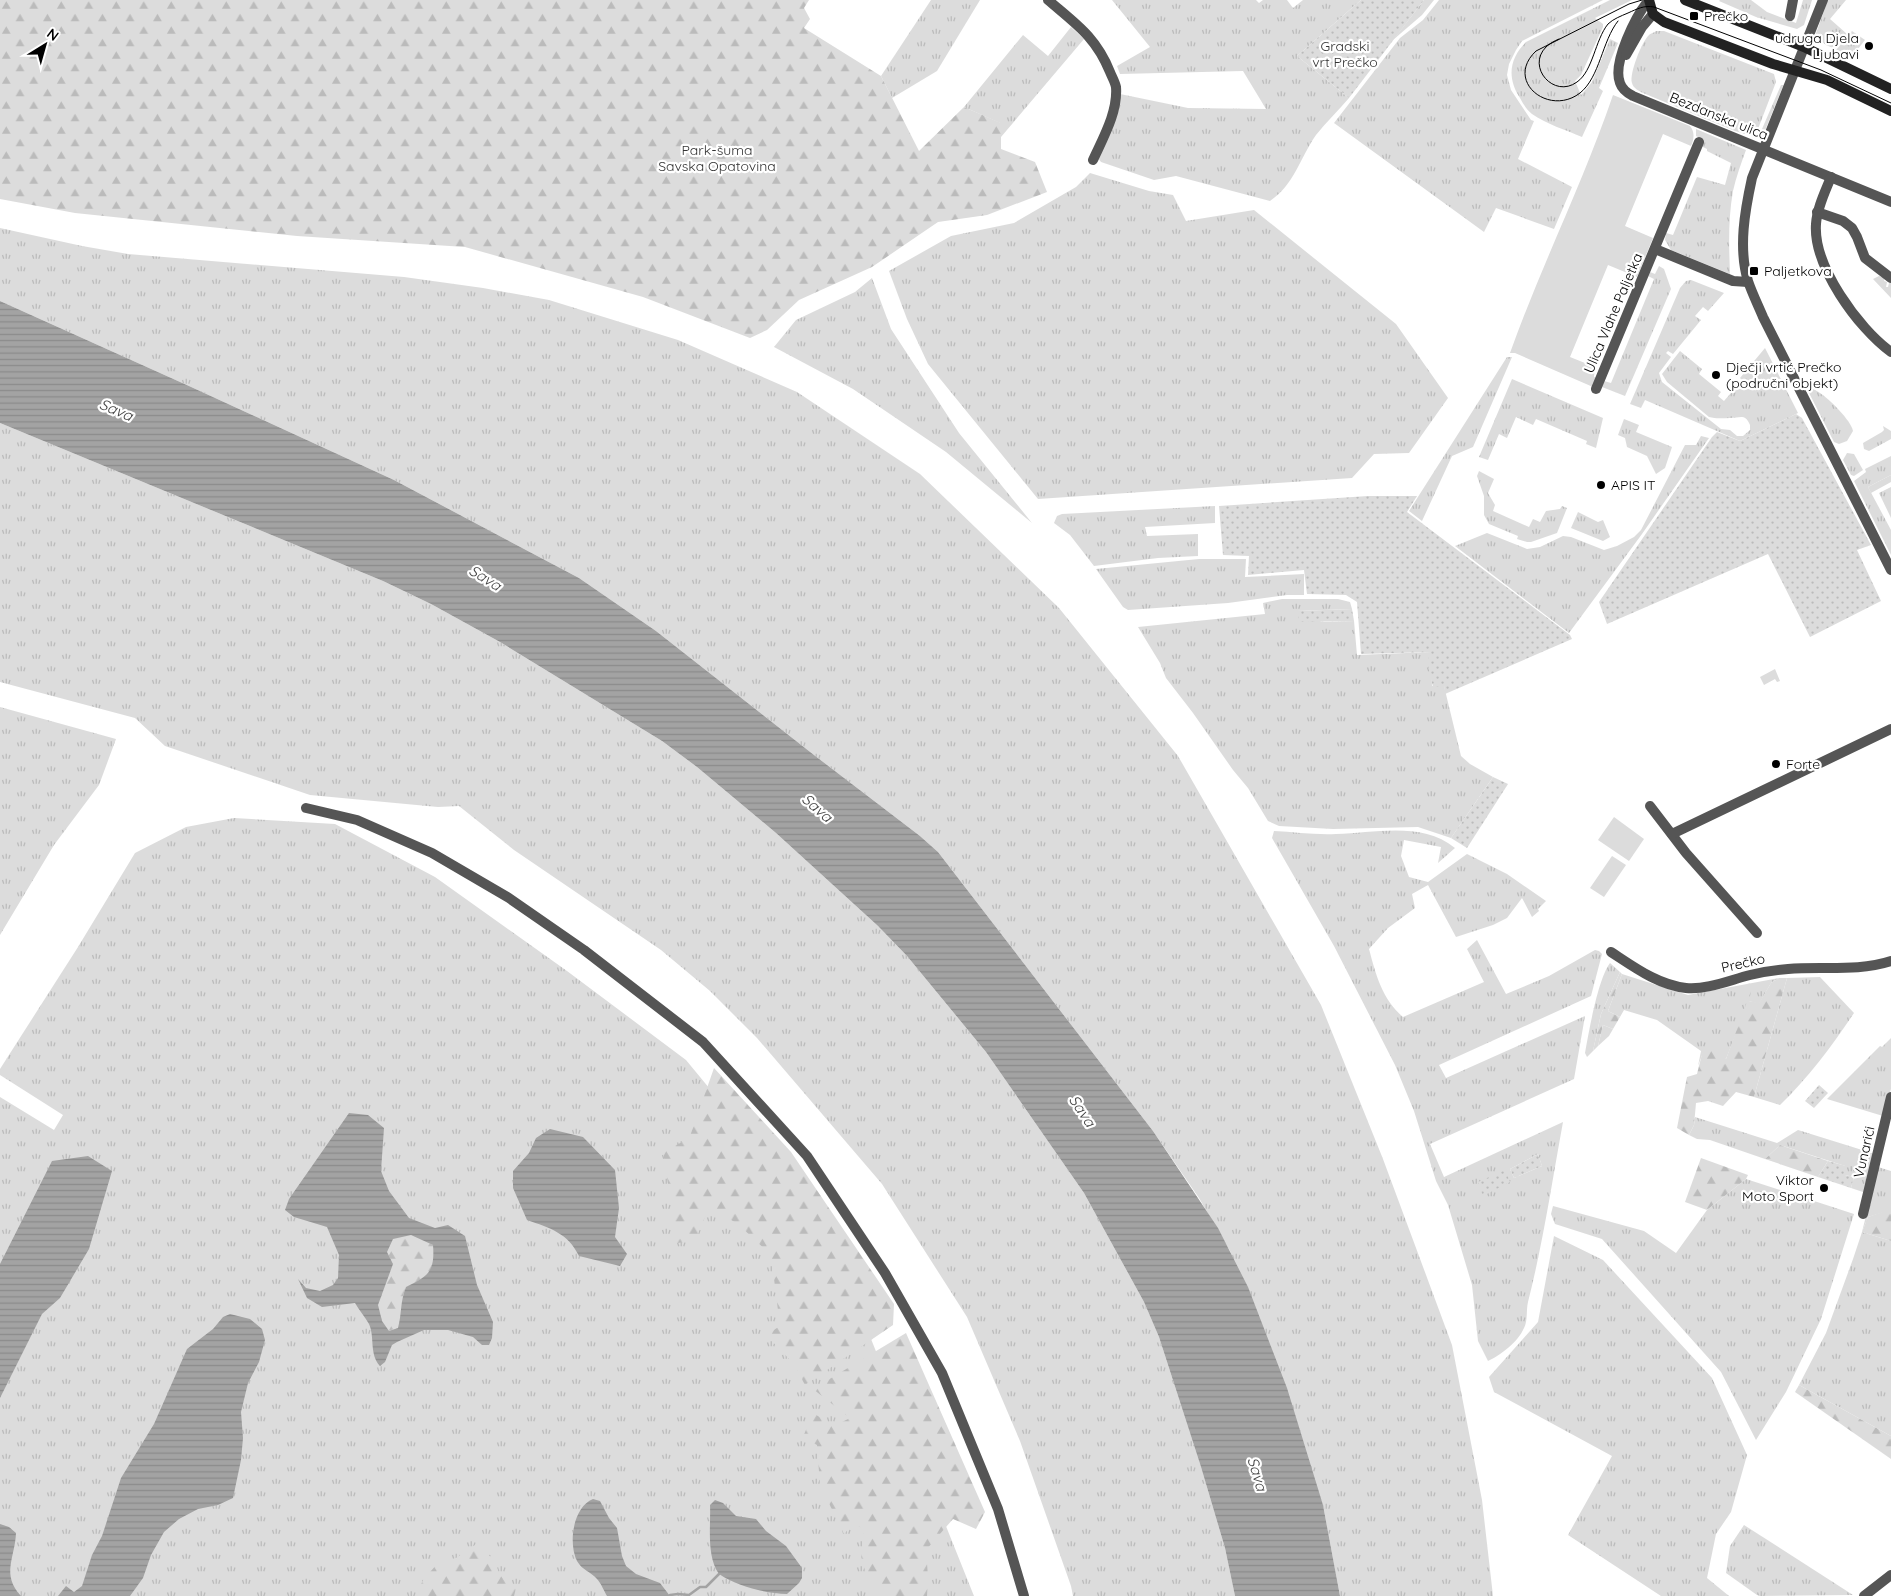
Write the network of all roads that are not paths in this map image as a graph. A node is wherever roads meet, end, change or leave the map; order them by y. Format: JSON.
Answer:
{"nodes":[{"id":1,"x":1048,"y":0,"type":"edge"},
{"id":2,"x":1650,"y":0,"type":"edge"},
{"id":3,"x":1685,"y":0,"type":"edge"},
{"id":4,"x":1794,"y":0,"type":"edge"},
{"id":5,"x":1823,"y":0,"type":"edge"},
{"id":6,"x":1653,"y":14,"type":"junction"},
{"id":7,"x":1790,"y":16,"type":"dead end"},
{"id":8,"x":1804,"y":47,"type":"junction"},
{"id":9,"x":1620,"y":64,"type":"junction"},
{"id":10,"x":1794,"y":71,"type":"junction"},
{"id":11,"x":1891,"y":89,"type":"edge"},
{"id":12,"x":1891,"y":111,"type":"edge"},
{"id":13,"x":1699,"y":142,"type":"dead end"},
{"id":14,"x":1762,"y":149,"type":"junction"},
{"id":15,"x":1093,"y":160,"type":"dead end"},
{"id":16,"x":1831,"y":177,"type":"junction"},
{"id":17,"x":1891,"y":202,"type":"edge"},
{"id":18,"x":1817,"y":212,"type":"junction"},
{"id":19,"x":1655,"y":249,"type":"junction"},
{"id":20,"x":1891,"y":278,"type":"edge"},
{"id":21,"x":1748,"y":282,"type":"junction"},
{"id":22,"x":1891,"y":352,"type":"edge"},
{"id":23,"x":1596,"y":389,"type":"dead end"},
{"id":24,"x":1891,"y":570,"type":"edge"},
{"id":25,"x":1891,"y":729,"type":"edge"},
{"id":26,"x":1650,"y":806,"type":"dead end"},
{"id":27,"x":306,"y":808,"type":"dead end"},
{"id":28,"x":1672,"y":834,"type":"junction"},
{"id":29,"x":1757,"y":933,"type":"dead end"},
{"id":30,"x":1611,"y":952,"type":"dead end"},
{"id":31,"x":1891,"y":961,"type":"edge"},
{"id":32,"x":1891,"y":1097,"type":"edge"},
{"id":33,"x":1863,"y":1214,"type":"dead end"},
{"id":34,"x":1891,"y":1575,"type":"edge"},
{"id":35,"x":1024,"y":1596,"type":"edge"},
{"id":36,"x":1864,"y":1596,"type":"edge"}],
"edges":[{"from":1,"to":15,"type":"street"},
{"from":2,"to":6,"type":"street"},
{"from":2,"to":9,"type":"street","name":"Bezdanska ulica"},
{"from":3,"to":8,"type":"street"},
{"from":4,"to":7,"type":"street"},
{"from":5,"to":8,"type":"street"},
{"from":6,"to":9,"type":"street"},
{"from":6,"to":10,"type":"street"},
{"from":8,"to":10,"type":"street"},
{"from":8,"to":11,"type":"street"},
{"from":9,"to":14,"type":"street","name":"Bezdanska ulica"},
{"from":10,"to":12,"type":"street"},
{"from":10,"to":14,"type":"street"},
{"from":13,"to":19,"type":"street","name":"Ulica Vlahe Paljetka"},
{"from":14,"to":16,"type":"street","name":"Bezdanska ulica"},
{"from":14,"to":21,"type":"street"},
{"from":16,"to":17,"type":"street","name":"Bezdanska ulica"},
{"from":16,"to":18,"type":"street"},
{"from":18,"to":20,"type":"street"},
{"from":18,"to":22,"type":"street"},
{"from":19,"to":21,"type":"street","name":"Ulica Vlahe Paljetka"},
{"from":19,"to":23,"type":"street","name":"Ulica Vlahe Paljetka"},
{"from":21,"to":24,"type":"street"},
{"from":25,"to":28,"type":"street"},
{"from":26,"to":28,"type":"street"},
{"from":27,"to":35,"type":"street"},
{"from":28,"to":29,"type":"street"},
{"from":30,"to":31,"type":"street","name":"Prečko"},
{"from":32,"to":33,"type":"street","name":"Vunarići"},
{"from":34,"to":36,"type":"street"}]}
